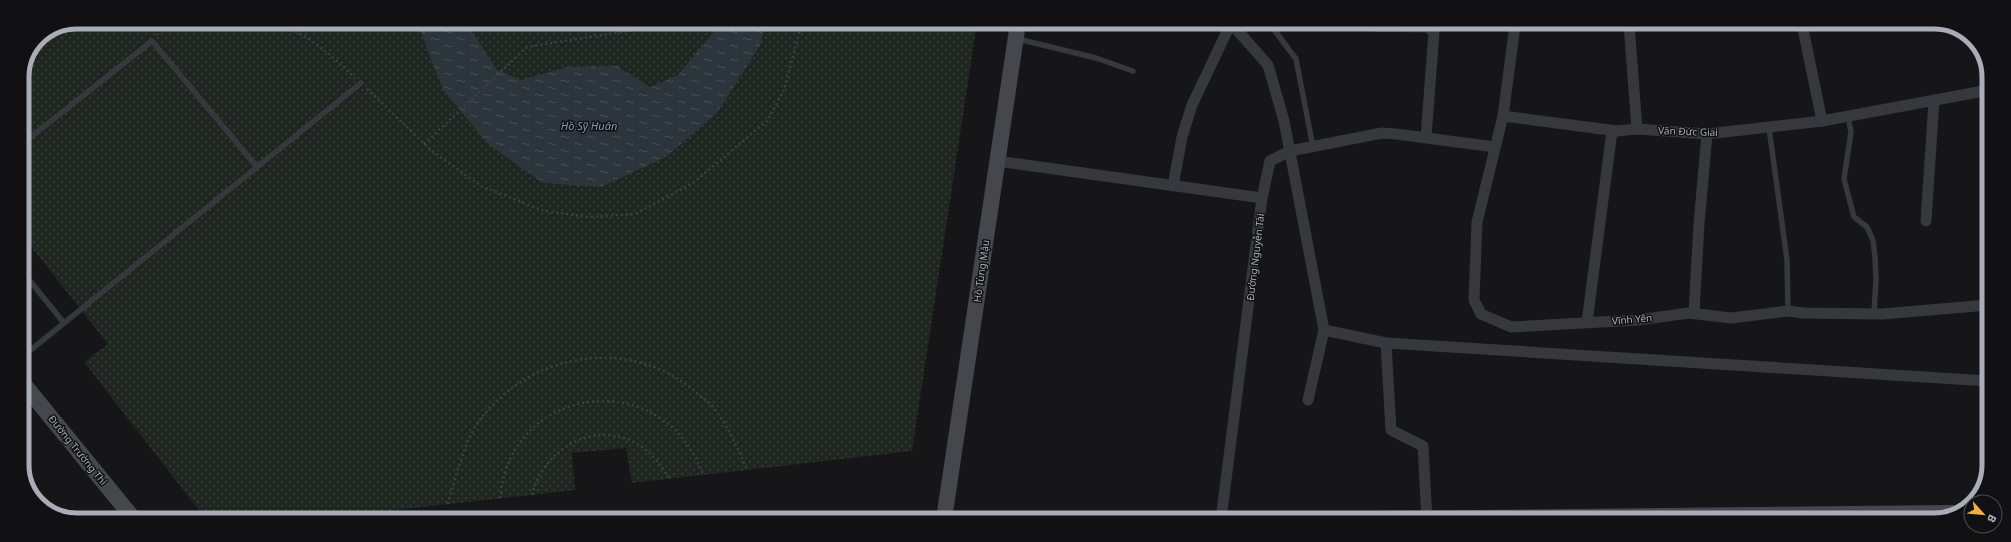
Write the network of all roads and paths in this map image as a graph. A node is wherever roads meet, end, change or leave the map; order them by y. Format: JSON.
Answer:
{"nodes":[{"id":1,"x":161,"y":29,"type":"edge"},
{"id":2,"x":293,"y":29,"type":"edge"},
{"id":3,"x":640,"y":29,"type":"edge"},
{"id":4,"x":800,"y":29,"type":"edge"},
{"id":5,"x":1228,"y":29,"type":"edge"},
{"id":6,"x":1236,"y":29,"type":"edge"},
{"id":7,"x":1274,"y":29,"type":"edge"},
{"id":8,"x":1430,"y":29,"type":"edge"},
{"id":9,"x":1514,"y":29,"type":"edge"},
{"id":10,"x":1629,"y":29,"type":"edge"},
{"id":11,"x":1803,"y":29,"type":"edge"},
{"id":12,"x":1017,"y":30,"type":"edge"},
{"id":13,"x":152,"y":41,"type":"junction"},
{"id":14,"x":1133,"y":71,"type":"dead end"},
{"id":15,"x":361,"y":83,"type":"junction"},
{"id":16,"x":1982,"y":91,"type":"edge"},
{"id":17,"x":1934,"y":100,"type":"junction"},
{"id":18,"x":1503,"y":116,"type":"junction"},
{"id":19,"x":1848,"y":116,"type":"junction"},
{"id":20,"x":1822,"y":121,"type":"junction"},
{"id":21,"x":1769,"y":128,"type":"junction"},
{"id":22,"x":1637,"y":129,"type":"junction"},
{"id":23,"x":1612,"y":131,"type":"junction"},
{"id":24,"x":1707,"y":134,"type":"junction"},
{"id":25,"x":1426,"y":137,"type":"junction"},
{"id":26,"x":29,"y":138,"type":"edge"},
{"id":27,"x":424,"y":144,"type":"junction"},
{"id":28,"x":1313,"y":147,"type":"junction"},
{"id":29,"x":1495,"y":147,"type":"junction"},
{"id":30,"x":1290,"y":151,"type":"junction"},
{"id":31,"x":997,"y":161,"type":"junction"},
{"id":32,"x":257,"y":167,"type":"junction"},
{"id":33,"x":1173,"y":186,"type":"junction"},
{"id":34,"x":1262,"y":198,"type":"junction"},
{"id":35,"x":1926,"y":221,"type":"dead end"},
{"id":36,"x":29,"y":280,"type":"edge"},
{"id":37,"x":1982,"y":305,"type":"edge"},
{"id":38,"x":1788,"y":311,"type":"junction"},
{"id":39,"x":1694,"y":313,"type":"junction"},
{"id":40,"x":1874,"y":313,"type":"junction"},
{"id":41,"x":1587,"y":322,"type":"junction"},
{"id":42,"x":64,"y":323,"type":"junction"},
{"id":43,"x":1324,"y":330,"type":"junction"},
{"id":44,"x":1386,"y":343,"type":"junction"},
{"id":45,"x":29,"y":350,"type":"edge"},
{"id":46,"x":1982,"y":381,"type":"edge"},
{"id":47,"x":29,"y":391,"type":"edge"},
{"id":48,"x":1308,"y":400,"type":"dead end"},
{"id":49,"x":747,"y":470,"type":"dead end"},
{"id":50,"x":704,"y":475,"type":"dead end"},
{"id":51,"x":670,"y":479,"type":"dead end"},
{"id":52,"x":532,"y":495,"type":"dead end"},
{"id":53,"x":500,"y":498,"type":"dead end"},
{"id":54,"x":448,"y":504,"type":"dead end"},
{"id":55,"x":129,"y":513,"type":"edge"},
{"id":56,"x":945,"y":513,"type":"edge"},
{"id":57,"x":1222,"y":513,"type":"edge"},
{"id":58,"x":1427,"y":513,"type":"edge"}],
"edges":[{"from":1,"to":13,"type":"path"},
{"from":2,"to":15,"type":"path"},
{"from":3,"to":27,"type":"path"},
{"from":4,"to":27,"type":"path"},
{"from":5,"to":33,"type":"street"},
{"from":6,"to":30,"type":"street"},
{"from":7,"to":28,"type":"lane"},
{"from":8,"to":25,"type":"street"},
{"from":9,"to":18,"type":"street"},
{"from":10,"to":22,"type":"street"},
{"from":11,"to":20,"type":"street"},
{"from":12,"to":14,"type":"lane"},
{"from":12,"to":31,"type":"main road","name":"Hồ Tùng Mậu"},
{"from":13,"to":26,"type":"lane"},
{"from":13,"to":32,"type":"lane"},
{"from":15,"to":27,"type":"path"},
{"from":15,"to":32,"type":"lane"},
{"from":16,"to":17,"type":"street","name":"Văn Đức Giai"},
{"from":17,"to":19,"type":"street","name":"Văn Đức Giai"},
{"from":17,"to":35,"type":"street"},
{"from":18,"to":23,"type":"street","name":"Văn Đức Giai"},
{"from":18,"to":29,"type":"street","name":"Vĩnh Yên"},
{"from":19,"to":20,"type":"street","name":"Văn Đức Giai"},
{"from":19,"to":40,"type":"lane"},
{"from":20,"to":21,"type":"street","name":"Văn Đức Giai"},
{"from":21,"to":24,"type":"street","name":"Văn Đức Giai"},
{"from":21,"to":38,"type":"lane"},
{"from":22,"to":23,"type":"street","name":"Văn Đức Giai"},
{"from":22,"to":24,"type":"street","name":"Văn Đức Giai"},
{"from":23,"to":41,"type":"street"},
{"from":24,"to":39,"type":"street"},
{"from":25,"to":28,"type":"street"},
{"from":25,"to":29,"type":"street"},
{"from":28,"to":30,"type":"street"},
{"from":29,"to":41,"type":"street","name":"Vĩnh Yên"},
{"from":30,"to":34,"type":"street","name":"Đường Nguyễn Tài"},
{"from":30,"to":43,"type":"street"},
{"from":31,"to":33,"type":"street"},
{"from":31,"to":56,"type":"main road","name":"Hồ Tùng Mậu"},
{"from":32,"to":42,"type":"lane"},
{"from":33,"to":34,"type":"street"},
{"from":34,"to":57,"type":"street","name":"Đường Nguyễn Tài"},
{"from":36,"to":42,"type":"lane"},
{"from":37,"to":40,"type":"street","name":"Vĩnh Yên"},
{"from":38,"to":39,"type":"street","name":"Vĩnh Yên"},
{"from":38,"to":40,"type":"street","name":"Vĩnh Yên"},
{"from":39,"to":41,"type":"street","name":"Vĩnh Yên"},
{"from":42,"to":45,"type":"lane"},
{"from":43,"to":44,"type":"street"},
{"from":43,"to":48,"type":"street"},
{"from":44,"to":46,"type":"street"},
{"from":44,"to":58,"type":"street"},
{"from":47,"to":55,"type":"main road","name":"Đường Trường Thi"},
{"from":49,"to":54,"type":"path"},
{"from":50,"to":53,"type":"path"},
{"from":51,"to":52,"type":"path"}]}
